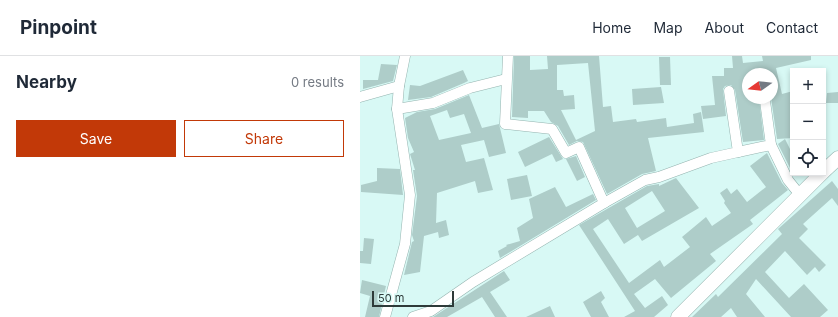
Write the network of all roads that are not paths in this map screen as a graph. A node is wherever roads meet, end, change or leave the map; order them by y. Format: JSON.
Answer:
{"nodes":[{"id":1,"x":404,"y":56,"type":"edge"},
{"id":2,"x":508,"y":56,"type":"edge"},
{"id":3,"x":506,"y":79,"type":"junction"},
{"id":4,"x":399,"y":86,"type":"junction"},
{"id":5,"x":729,"y":91,"type":"dead end"},
{"id":6,"x":360,"y":97,"type":"edge"},
{"id":7,"x":765,"y":104,"type":"edge"},
{"id":8,"x":397,"y":110,"type":"junction"},
{"id":9,"x":771,"y":145,"type":"junction"},
{"id":10,"x":738,"y":152,"type":"junction"},
{"id":11,"x":838,"y":158,"type":"edge"},
{"id":12,"x":826,"y":170,"type":"edge"},
{"id":13,"x":820,"y":176,"type":"edge"},
{"id":14,"x":800,"y":195,"type":"junction"},
{"id":15,"x":604,"y":203,"type":"junction"},
{"id":16,"x":385,"y":317,"type":"edge"},
{"id":17,"x":413,"y":317,"type":"edge"},
{"id":18,"x":678,"y":317,"type":"edge"}],
"edges":[{"from":1,"to":4,"type":"street"},
{"from":2,"to":3,"type":"street"},
{"from":3,"to":8,"type":"street"},
{"from":3,"to":15,"type":"street"},
{"from":4,"to":6,"type":"street"},
{"from":4,"to":8,"type":"street"},
{"from":5,"to":10,"type":"street"},
{"from":7,"to":9,"type":"street"},
{"from":8,"to":16,"type":"street"},
{"from":9,"to":10,"type":"street"},
{"from":9,"to":14,"type":"street"},
{"from":10,"to":15,"type":"street"},
{"from":11,"to":12,"type":"main road"},
{"from":13,"to":14,"type":"main road"},
{"from":14,"to":18,"type":"main road"},
{"from":15,"to":17,"type":"street"}]}
